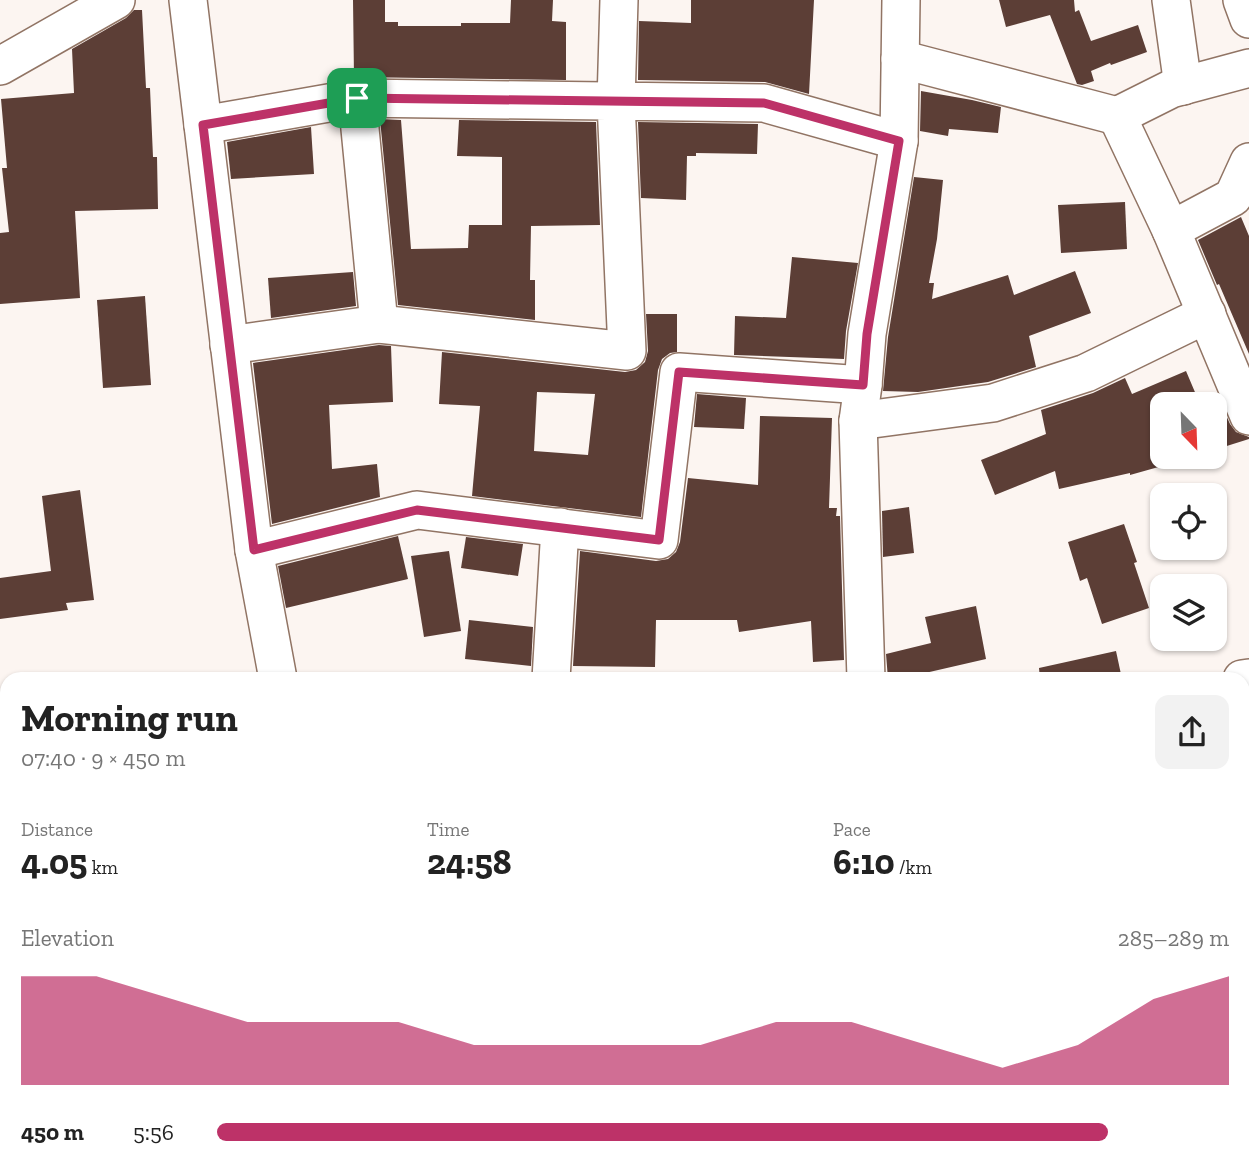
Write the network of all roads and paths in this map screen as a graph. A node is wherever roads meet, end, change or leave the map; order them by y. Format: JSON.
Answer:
{"nodes":[{"id":1,"x":116,"y":0,"type":"edge"},
{"id":2,"x":188,"y":0,"type":"edge"},
{"id":3,"x":619,"y":0,"type":"edge"},
{"id":4,"x":901,"y":0,"type":"edge"},
{"id":5,"x":1171,"y":0,"type":"edge"},
{"id":6,"x":1242,"y":0,"type":"edge"},
{"id":7,"x":1249,"y":19,"type":"edge"},
{"id":8,"x":900,"y":59,"type":"junction"},
{"id":9,"x":0,"y":66,"type":"edge"},
{"id":10,"x":1249,"y":68,"type":"edge"},
{"id":11,"x":1183,"y":86,"type":"junction"},
{"id":12,"x":357,"y":98,"type":"junction"},
{"id":13,"x":616,"y":102,"type":"junction"},
{"id":14,"x":1117,"y":116,"type":"junction"},
{"id":15,"x":203,"y":125,"type":"junction"},
{"id":16,"x":899,"y":141,"type":"junction"},
{"id":17,"x":1249,"y":162,"type":"edge"},
{"id":18,"x":1171,"y":230,"type":"junction"},
{"id":19,"x":1207,"y":314,"type":"junction"},
{"id":20,"x":379,"y":324,"type":"junction"},
{"id":21,"x":229,"y":345,"type":"junction"},
{"id":22,"x":863,"y":385,"type":"junction"},
{"id":23,"x":1249,"y":416,"type":"edge"},
{"id":24,"x":858,"y":421,"type":"junction"},
{"id":25,"x":560,"y":527,"type":"junction"},
{"id":26,"x":254,"y":550,"type":"junction"},
{"id":27,"x":277,"y":672,"type":"edge"},
{"id":28,"x":551,"y":672,"type":"edge"},
{"id":29,"x":866,"y":672,"type":"edge"}],
"edges":[{"from":1,"to":9,"type":"street"},
{"from":2,"to":15,"type":"street"},
{"from":3,"to":13,"type":"street"},
{"from":4,"to":8,"type":"street"},
{"from":5,"to":11,"type":"street"},
{"from":6,"to":7,"type":"street"},
{"from":8,"to":14,"type":"street"},
{"from":8,"to":16,"type":"street"},
{"from":10,"to":11,"type":"street"},
{"from":11,"to":14,"type":"street"},
{"from":12,"to":13,"type":"street"},
{"from":12,"to":15,"type":"street"},
{"from":12,"to":20,"type":"street"},
{"from":13,"to":16,"type":"street"},
{"from":13,"to":20,"type":"street"},
{"from":14,"to":18,"type":"street"},
{"from":15,"to":21,"type":"street"},
{"from":16,"to":22,"type":"street"},
{"from":17,"to":18,"type":"street"},
{"from":18,"to":19,"type":"street"},
{"from":19,"to":23,"type":"street"},
{"from":19,"to":24,"type":"street"},
{"from":20,"to":21,"type":"street"},
{"from":21,"to":26,"type":"street"},
{"from":22,"to":24,"type":"street"},
{"from":22,"to":25,"type":"street"},
{"from":24,"to":29,"type":"street"},
{"from":25,"to":26,"type":"street"},
{"from":25,"to":28,"type":"street"},
{"from":26,"to":27,"type":"street"}]}
